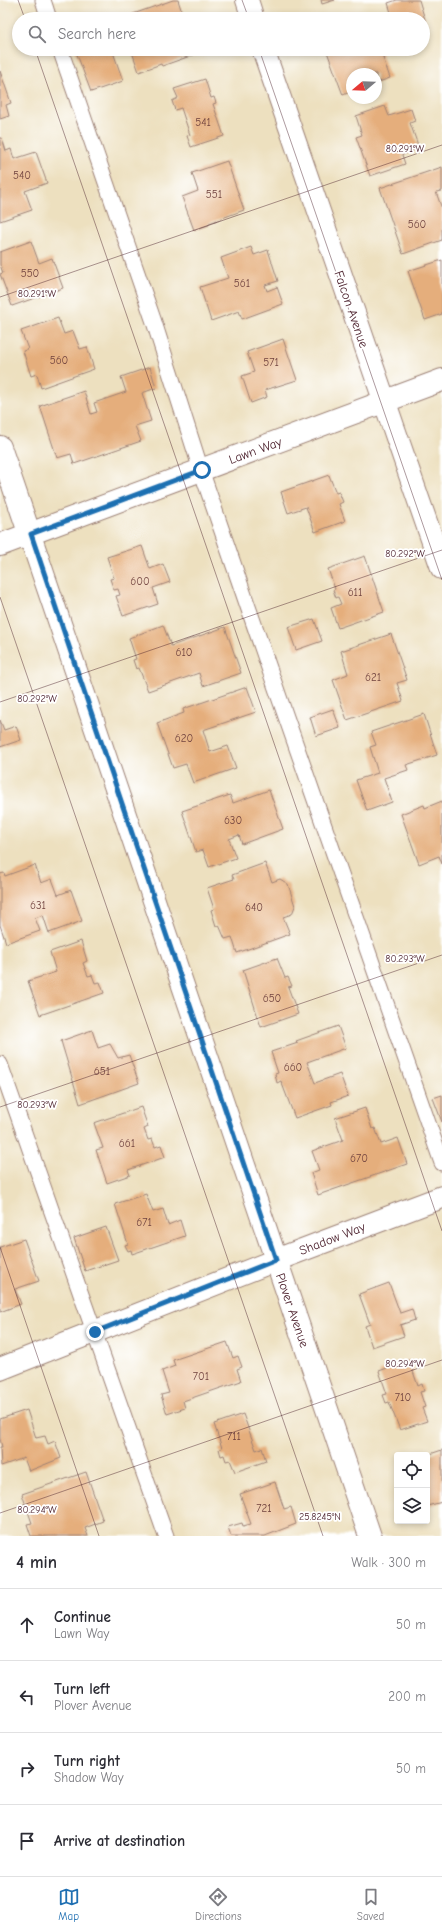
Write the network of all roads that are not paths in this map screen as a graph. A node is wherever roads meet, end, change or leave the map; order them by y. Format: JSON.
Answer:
{"nodes":[{"id":1,"x":43,"y":0,"type":"edge"},
{"id":2,"x":247,"y":0,"type":"edge"},
{"id":3,"x":47,"y":12,"type":"edge"},
{"id":4,"x":251,"y":12,"type":"edge"},
{"id":5,"x":62,"y":56,"type":"edge"},
{"id":6,"x":266,"y":56,"type":"edge"},
{"id":7,"x":442,"y":380,"type":"edge"},
{"id":8,"x":384,"y":402,"type":"junction"},
{"id":9,"x":0,"y":448,"type":"edge"},
{"id":10,"x":202,"y":470,"type":"junction"},
{"id":11,"x":31,"y":534,"type":"junction"},
{"id":12,"x":0,"y":545,"type":"edge"},
{"id":13,"x":442,"y":568,"type":"edge"},
{"id":14,"x":0,"y":1064,"type":"edge"},
{"id":15,"x":442,"y":1163,"type":"edge"},
{"id":16,"x":442,"y":1197,"type":"edge"},
{"id":17,"x":276,"y":1260,"type":"junction"},
{"id":18,"x":95,"y":1332,"type":"junction"},
{"id":19,"x":0,"y":1369,"type":"edge"},
{"id":20,"x":166,"y":1536,"type":"edge"},
{"id":21,"x":370,"y":1536,"type":"edge"}],
"edges":[{"from":1,"to":3,"type":"lane"},
{"from":2,"to":4,"type":"street"},
{"from":5,"to":10,"type":"lane"},
{"from":6,"to":8,"type":"street","name":"Falcon Avenue"},
{"from":7,"to":8,"type":"street","name":"Lawn Way"},
{"from":8,"to":10,"type":"street","name":"Lawn Way"},
{"from":8,"to":13,"type":"street","name":"Falcon Avenue"},
{"from":9,"to":11,"type":"street","name":"Plover Avenue"},
{"from":10,"to":11,"type":"street","name":"Lawn Way"},
{"from":10,"to":15,"type":"lane"},
{"from":11,"to":12,"type":"street","name":"Lawn Way"},
{"from":11,"to":17,"type":"street","name":"Plover Avenue"},
{"from":14,"to":18,"type":"lane"},
{"from":16,"to":17,"type":"street","name":"Shadow Way"},
{"from":17,"to":18,"type":"street","name":"Shadow Way"},
{"from":17,"to":21,"type":"street","name":"Plover Avenue"},
{"from":18,"to":19,"type":"street","name":"Shadow Way"},
{"from":18,"to":20,"type":"lane"}]}
